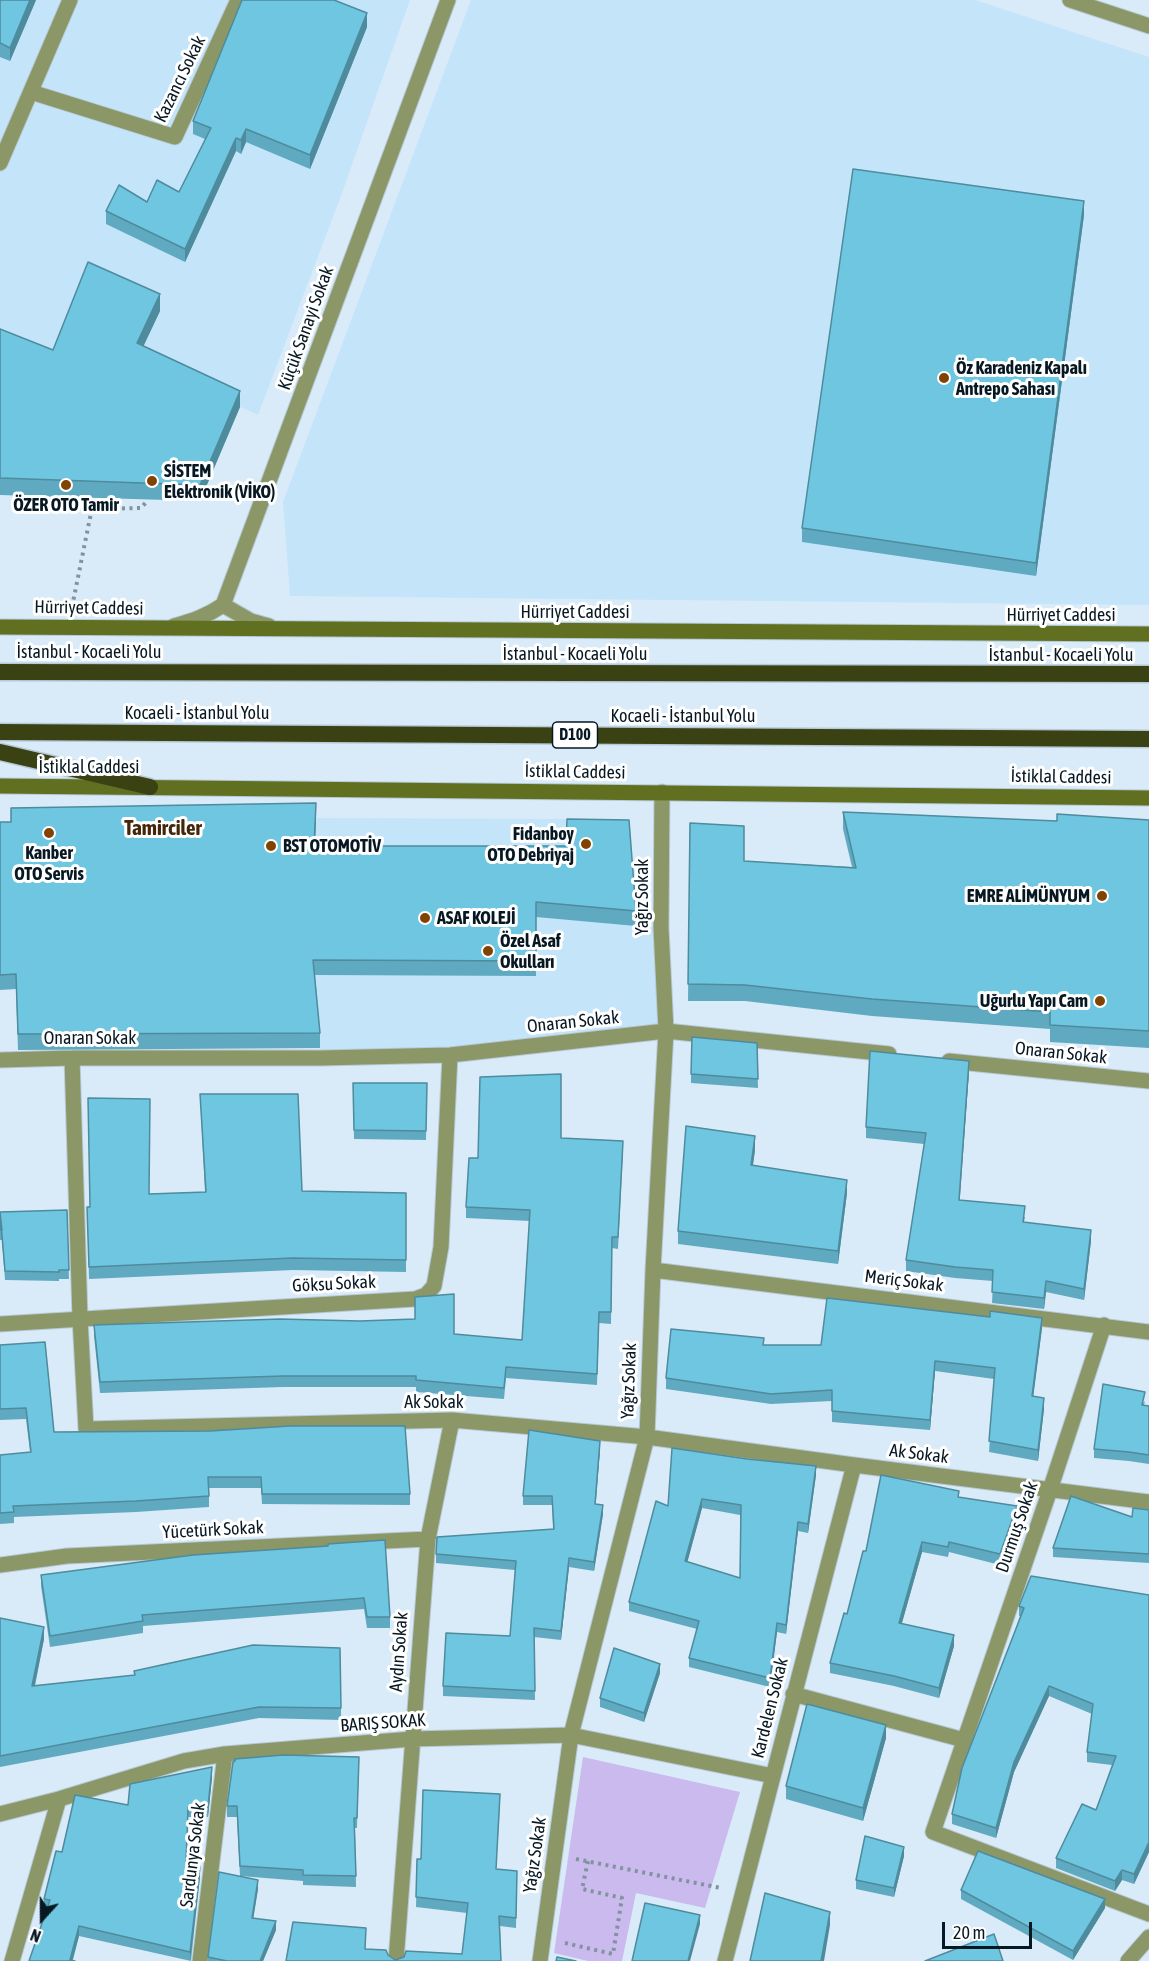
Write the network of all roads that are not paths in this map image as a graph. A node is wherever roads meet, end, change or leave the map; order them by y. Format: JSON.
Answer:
{"nodes":[{"id":1,"x":70,"y":0,"type":"edge"},
{"id":2,"x":238,"y":0,"type":"edge"},
{"id":3,"x":448,"y":0,"type":"edge"},
{"id":4,"x":1070,"y":0,"type":"edge"},
{"id":5,"x":1149,"y":26,"type":"edge"},
{"id":6,"x":31,"y":92,"type":"junction"},
{"id":7,"x":0,"y":163,"type":"edge"},
{"id":8,"x":223,"y":605,"type":"junction"},
{"id":9,"x":0,"y":627,"type":"edge"},
{"id":10,"x":160,"y":629,"type":"junction"},
{"id":11,"x":282,"y":630,"type":"junction"},
{"id":12,"x":1149,"y":634,"type":"edge"},
{"id":13,"x":0,"y":672,"type":"edge"},
{"id":14,"x":1149,"y":674,"type":"edge"},
{"id":15,"x":0,"y":732,"type":"edge"},
{"id":16,"x":1149,"y":739,"type":"edge"},
{"id":17,"x":0,"y":752,"type":"edge"},
{"id":18,"x":0,"y":786,"type":"edge"},
{"id":19,"x":150,"y":787,"type":"junction"},
{"id":20,"x":662,"y":792,"type":"junction"},
{"id":21,"x":1149,"y":798,"type":"edge"},
{"id":22,"x":666,"y":1031,"type":"junction"},
{"id":23,"x":450,"y":1055,"type":"junction"},
{"id":24,"x":902,"y":1056,"type":"edge"},
{"id":25,"x":72,"y":1058,"type":"junction"},
{"id":26,"x":937,"y":1059,"type":"edge"},
{"id":27,"x":0,"y":1060,"type":"edge"},
{"id":28,"x":1149,"y":1082,"type":"edge"},
{"id":29,"x":653,"y":1270,"type":"junction"},
{"id":30,"x":80,"y":1318,"type":"junction"},
{"id":31,"x":0,"y":1324,"type":"edge"},
{"id":32,"x":1104,"y":1325,"type":"junction"},
{"id":33,"x":1149,"y":1332,"type":"edge"},
{"id":34,"x":452,"y":1420,"type":"junction"},
{"id":35,"x":647,"y":1437,"type":"junction"},
{"id":36,"x":854,"y":1465,"type":"junction"},
{"id":37,"x":1050,"y":1490,"type":"junction"},
{"id":38,"x":1149,"y":1502,"type":"edge"},
{"id":39,"x":428,"y":1539,"type":"junction"},
{"id":40,"x":0,"y":1565,"type":"edge"},
{"id":41,"x":794,"y":1694,"type":"junction"},
{"id":42,"x":571,"y":1735,"type":"junction"},
{"id":43,"x":412,"y":1739,"type":"junction"},
{"id":44,"x":964,"y":1740,"type":"junction"},
{"id":45,"x":225,"y":1754,"type":"junction"},
{"id":46,"x":773,"y":1776,"type":"junction"},
{"id":47,"x":59,"y":1799,"type":"junction"},
{"id":48,"x":0,"y":1814,"type":"edge"},
{"id":49,"x":1149,"y":1914,"type":"edge"},
{"id":50,"x":1149,"y":1936,"type":"edge"},
{"id":51,"x":12,"y":1961,"type":"edge"},
{"id":52,"x":201,"y":1961,"type":"edge"},
{"id":53,"x":396,"y":1961,"type":"edge"},
{"id":54,"x":540,"y":1961,"type":"edge"},
{"id":55,"x":725,"y":1961,"type":"edge"},
{"id":56,"x":1128,"y":1961,"type":"edge"}],
"edges":[{"from":1,"to":6,"type":"street"},
{"from":2,"to":6,"type":"street","name":"Kazancı Sokak"},
{"from":3,"to":8,"type":"street","name":"Küçük Sanayi Sokak"},
{"from":4,"to":5,"type":"street"},
{"from":6,"to":7,"type":"street"},
{"from":8,"to":10,"type":"street"},
{"from":8,"to":11,"type":"street"},
{"from":9,"to":10,"type":"main road","name":"Hürriyet Caddesi"},
{"from":10,"to":11,"type":"main road","name":"Hürriyet Caddesi"},
{"from":11,"to":12,"type":"main road","name":"Hürriyet Caddesi"},
{"from":13,"to":14,"type":"highway","name":"İstanbul - Kocaeli Yolu"},
{"from":15,"to":16,"type":"highway","name":"Kocaeli - İstanbul Yolu","number":"D100"},
{"from":17,"to":19,"type":"highway"},
{"from":18,"to":19,"type":"main road","name":"İstiklal Caddesi"},
{"from":19,"to":20,"type":"main road","name":"İstiklal Caddesi"},
{"from":20,"to":21,"type":"main road","name":"İstiklal Caddesi"},
{"from":20,"to":22,"type":"street","name":"Yağız Sokak"},
{"from":22,"to":23,"type":"street","name":"Onaran Sokak"},
{"from":22,"to":24,"type":"street","name":"Onaran Sokak"},
{"from":22,"to":29,"type":"street","name":"Yağız Sokak"},
{"from":23,"to":25,"type":"street","name":"Onaran Sokak"},
{"from":23,"to":30,"type":"street","name":"Göksu Sokak"},
{"from":25,"to":27,"type":"street","name":"Onaran Sokak"},
{"from":25,"to":30,"type":"street","name":"Ak Sokak"},
{"from":26,"to":28,"type":"street","name":"Onaran Sokak"},
{"from":29,"to":32,"type":"street","name":"Meriç Sokak"},
{"from":29,"to":35,"type":"street","name":"Yağız Sokak"},
{"from":30,"to":31,"type":"street","name":"Göksu Sokak"},
{"from":30,"to":34,"type":"street","name":"Ak Sokak"},
{"from":32,"to":33,"type":"street","name":"Meriç Sokak"},
{"from":32,"to":37,"type":"street","name":"Durmuş Sokak"},
{"from":34,"to":35,"type":"street","name":"Ak Sokak"},
{"from":34,"to":39,"type":"street","name":"Aydın Sokak"},
{"from":35,"to":36,"type":"street","name":"Ak Sokak"},
{"from":35,"to":42,"type":"street","name":"Yağız Sokak"},
{"from":36,"to":37,"type":"street","name":"Ak Sokak"},
{"from":36,"to":41,"type":"street","name":"Kardelen Sokak"},
{"from":37,"to":38,"type":"street","name":"Ak Sokak"},
{"from":37,"to":44,"type":"street","name":"Durmuş Sokak"},
{"from":39,"to":40,"type":"street","name":"Yücetürk Sokak"},
{"from":39,"to":43,"type":"street","name":"Aydın Sokak"},
{"from":41,"to":44,"type":"street"},
{"from":41,"to":46,"type":"street","name":"Kardelen Sokak"},
{"from":42,"to":43,"type":"street","name":"BARIŞ SOKAK"},
{"from":42,"to":46,"type":"street","name":"BARIŞ SOKAK"},
{"from":42,"to":54,"type":"street","name":"Yağız Sokak"},
{"from":43,"to":45,"type":"street","name":"BARIŞ SOKAK"},
{"from":43,"to":53,"type":"street","name":"Aydın Sokak"},
{"from":44,"to":49,"type":"street","name":"Durmuş Sokak"},
{"from":45,"to":47,"type":"street","name":"BARIŞ SOKAK"},
{"from":45,"to":52,"type":"street","name":"Sardunya Sokak"},
{"from":46,"to":55,"type":"street","name":"Kardelen Sokak"},
{"from":47,"to":48,"type":"street","name":"BARIŞ SOKAK"},
{"from":47,"to":51,"type":"street"},
{"from":50,"to":56,"type":"street"}]}
